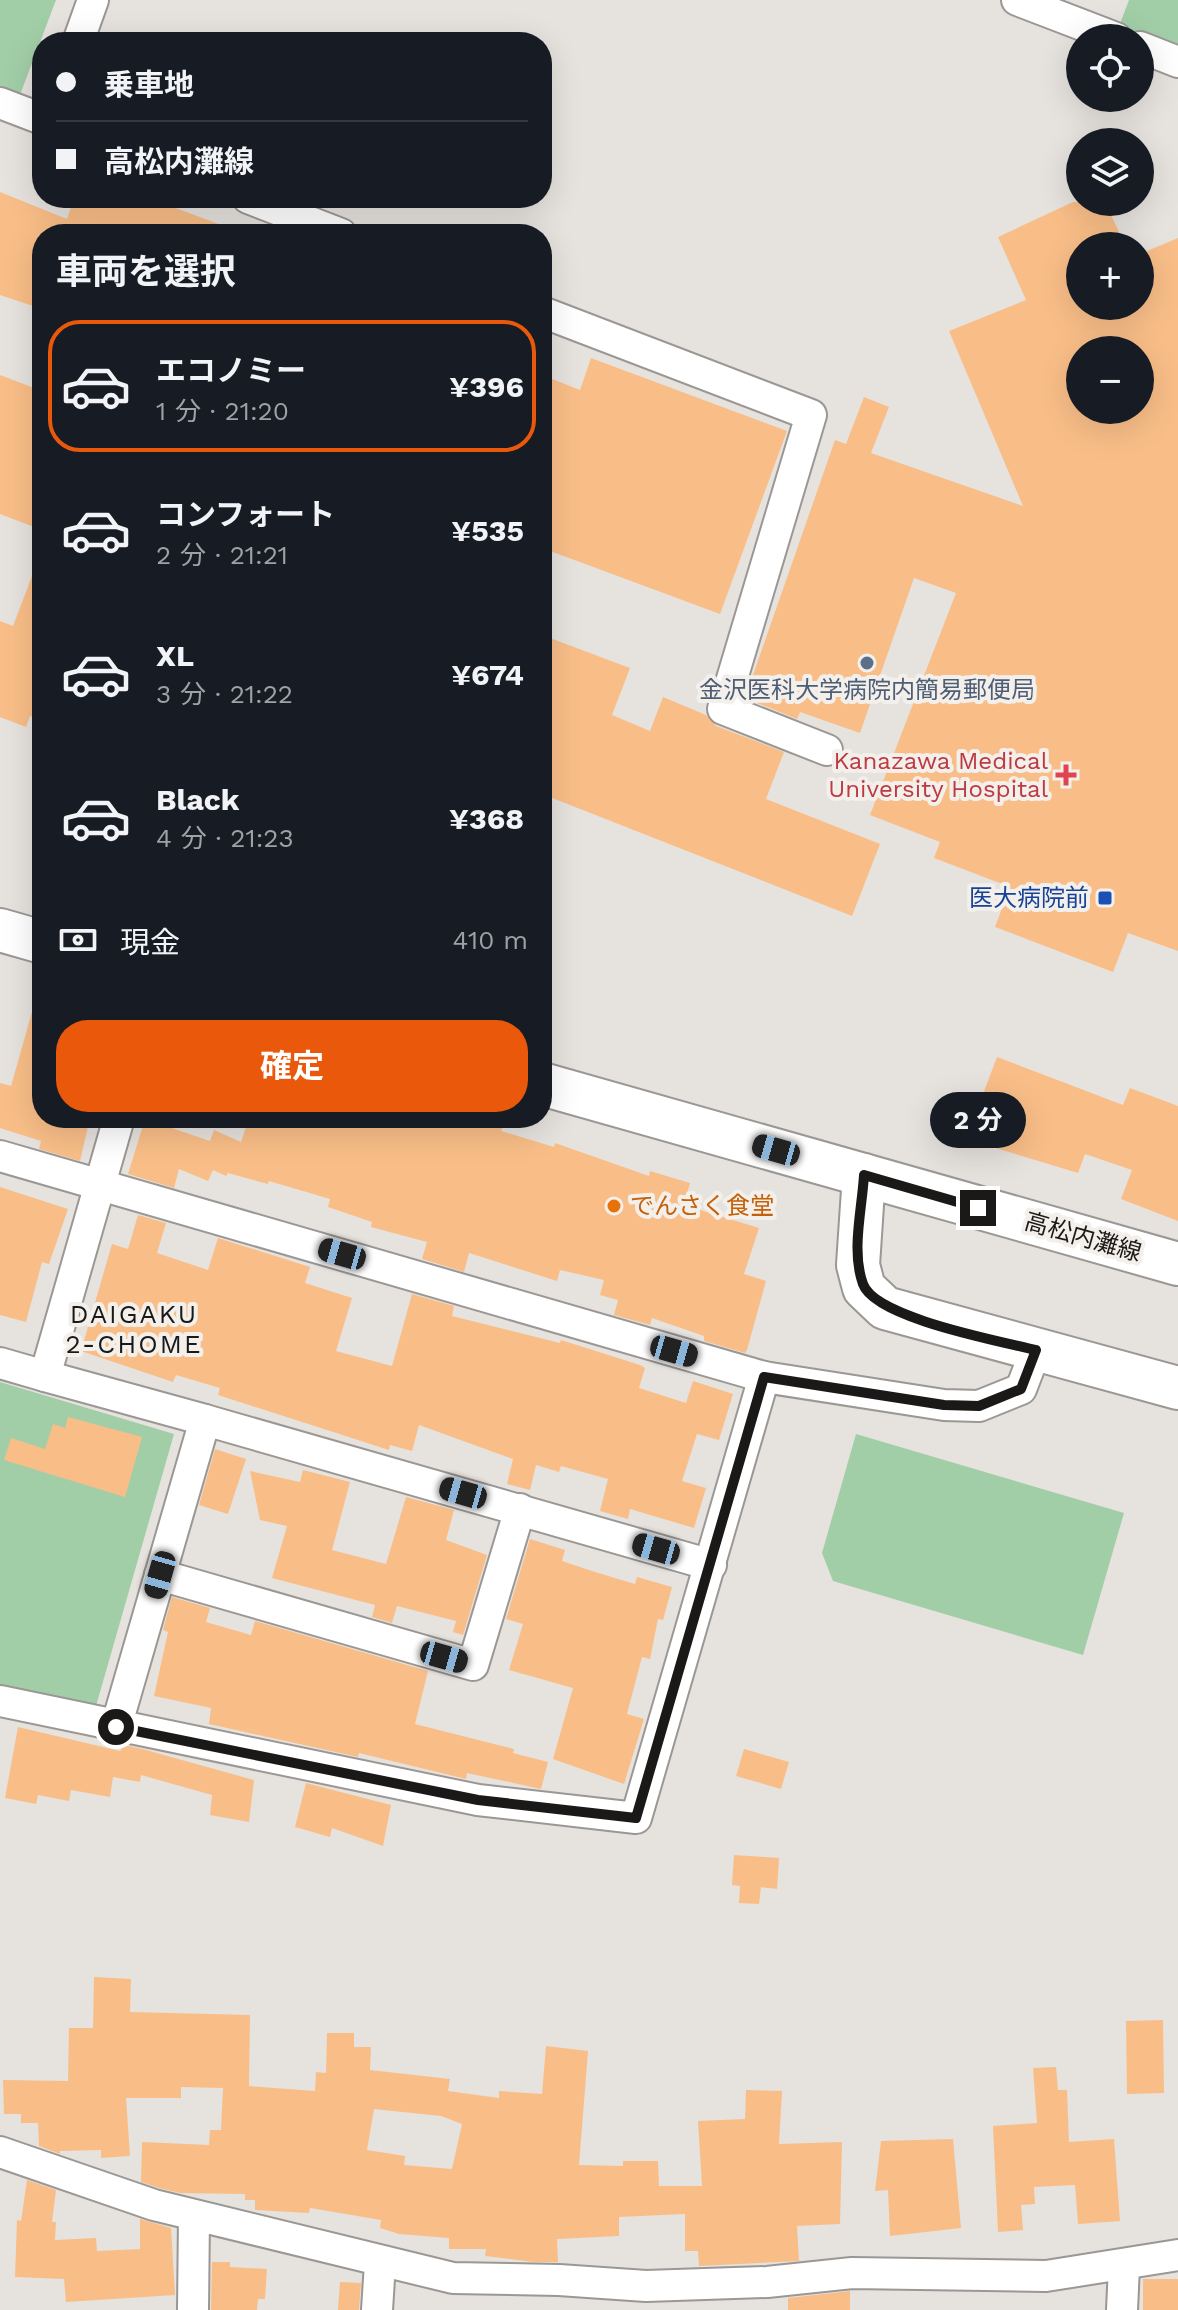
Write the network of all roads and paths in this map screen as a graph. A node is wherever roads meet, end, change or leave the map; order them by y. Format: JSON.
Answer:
{"nodes":[{"id":1,"x":93,"y":0,"type":"edge"},
{"id":2,"x":1017,"y":0,"type":"edge"},
{"id":3,"x":1080,"y":24,"type":"edge"},
{"id":4,"x":82,"y":32,"type":"edge"},
{"id":5,"x":1154,"y":53,"type":"edge"},
{"id":6,"x":1178,"y":62,"type":"edge"},
{"id":7,"x":0,"y":103,"type":"edge"},
{"id":8,"x":32,"y":115,"type":"edge"},
{"id":9,"x":274,"y":208,"type":"edge"},
{"id":10,"x":315,"y":224,"type":"edge"},
{"id":11,"x":552,"y":316,"type":"edge"},
{"id":12,"x":827,"y":750,"type":"dead end"},
{"id":13,"x":0,"y":930,"type":"edge"},
{"id":14,"x":32,"y":939,"type":"edge"},
{"id":15,"x":552,"y":1087,"type":"edge"},
{"id":16,"x":116,"y":1128,"type":"edge"},
{"id":17,"x":0,"y":1156,"type":"edge"},
{"id":18,"x":864,"y":1175,"type":"junction"},
{"id":19,"x":101,"y":1184,"type":"junction"},
{"id":20,"x":1178,"y":1264,"type":"edge"},
{"id":21,"x":1036,"y":1350,"type":"junction"},
{"id":22,"x":0,"y":1363,"type":"edge"},
{"id":23,"x":45,"y":1376,"type":"junction"},
{"id":24,"x":764,"y":1377,"type":"junction"},
{"id":25,"x":1178,"y":1388,"type":"edge"},
{"id":26,"x":205,"y":1420,"type":"junction"},
{"id":27,"x":520,"y":1509,"type":"junction"},
{"id":28,"x":711,"y":1565,"type":"junction"},
{"id":29,"x":160,"y":1575,"type":"junction"},
{"id":30,"x":0,"y":1701,"type":"edge"},
{"id":31,"x":116,"y":1727,"type":"junction"},
{"id":32,"x":0,"y":2152,"type":"edge"},
{"id":33,"x":194,"y":2216,"type":"junction"},
{"id":34,"x":1178,"y":2255,"type":"edge"},
{"id":35,"x":380,"y":2263,"type":"junction"},
{"id":36,"x":1124,"y":2266,"type":"junction"},
{"id":37,"x":646,"y":2298,"type":"edge"},
{"id":38,"x":193,"y":2310,"type":"edge"},
{"id":39,"x":377,"y":2310,"type":"edge"},
{"id":40,"x":1122,"y":2310,"type":"edge"}],
"edges":[{"from":1,"to":4,"type":"street"},
{"from":2,"to":3,"type":"street"},
{"from":5,"to":6,"type":"street"},
{"from":7,"to":8,"type":"street"},
{"from":9,"to":10,"type":"street"},
{"from":11,"to":12,"type":"street"},
{"from":13,"to":14,"type":"main road"},
{"from":15,"to":18,"type":"main road","name":"高松内灘線"},
{"from":16,"to":19,"type":"street"},
{"from":17,"to":19,"type":"street"},
{"from":18,"to":20,"type":"main road","name":"高松内灘線"},
{"from":18,"to":21,"type":"main road"},
{"from":19,"to":23,"type":"street"},
{"from":19,"to":24,"type":"street"},
{"from":21,"to":24,"type":"street"},
{"from":21,"to":25,"type":"main road"},
{"from":22,"to":23,"type":"street"},
{"from":23,"to":26,"type":"street"},
{"from":24,"to":28,"type":"street"},
{"from":26,"to":27,"type":"street"},
{"from":26,"to":29,"type":"street"},
{"from":27,"to":28,"type":"street"},
{"from":27,"to":29,"type":"street"},
{"from":28,"to":31,"type":"street"},
{"from":29,"to":31,"type":"street"},
{"from":30,"to":31,"type":"street"},
{"from":32,"to":33,"type":"street"},
{"from":33,"to":35,"type":"street"},
{"from":33,"to":38,"type":"street"},
{"from":34,"to":36,"type":"street"},
{"from":35,"to":37,"type":"street"},
{"from":35,"to":39,"type":"street"},
{"from":36,"to":37,"type":"street"},
{"from":36,"to":40,"type":"street"}]}
